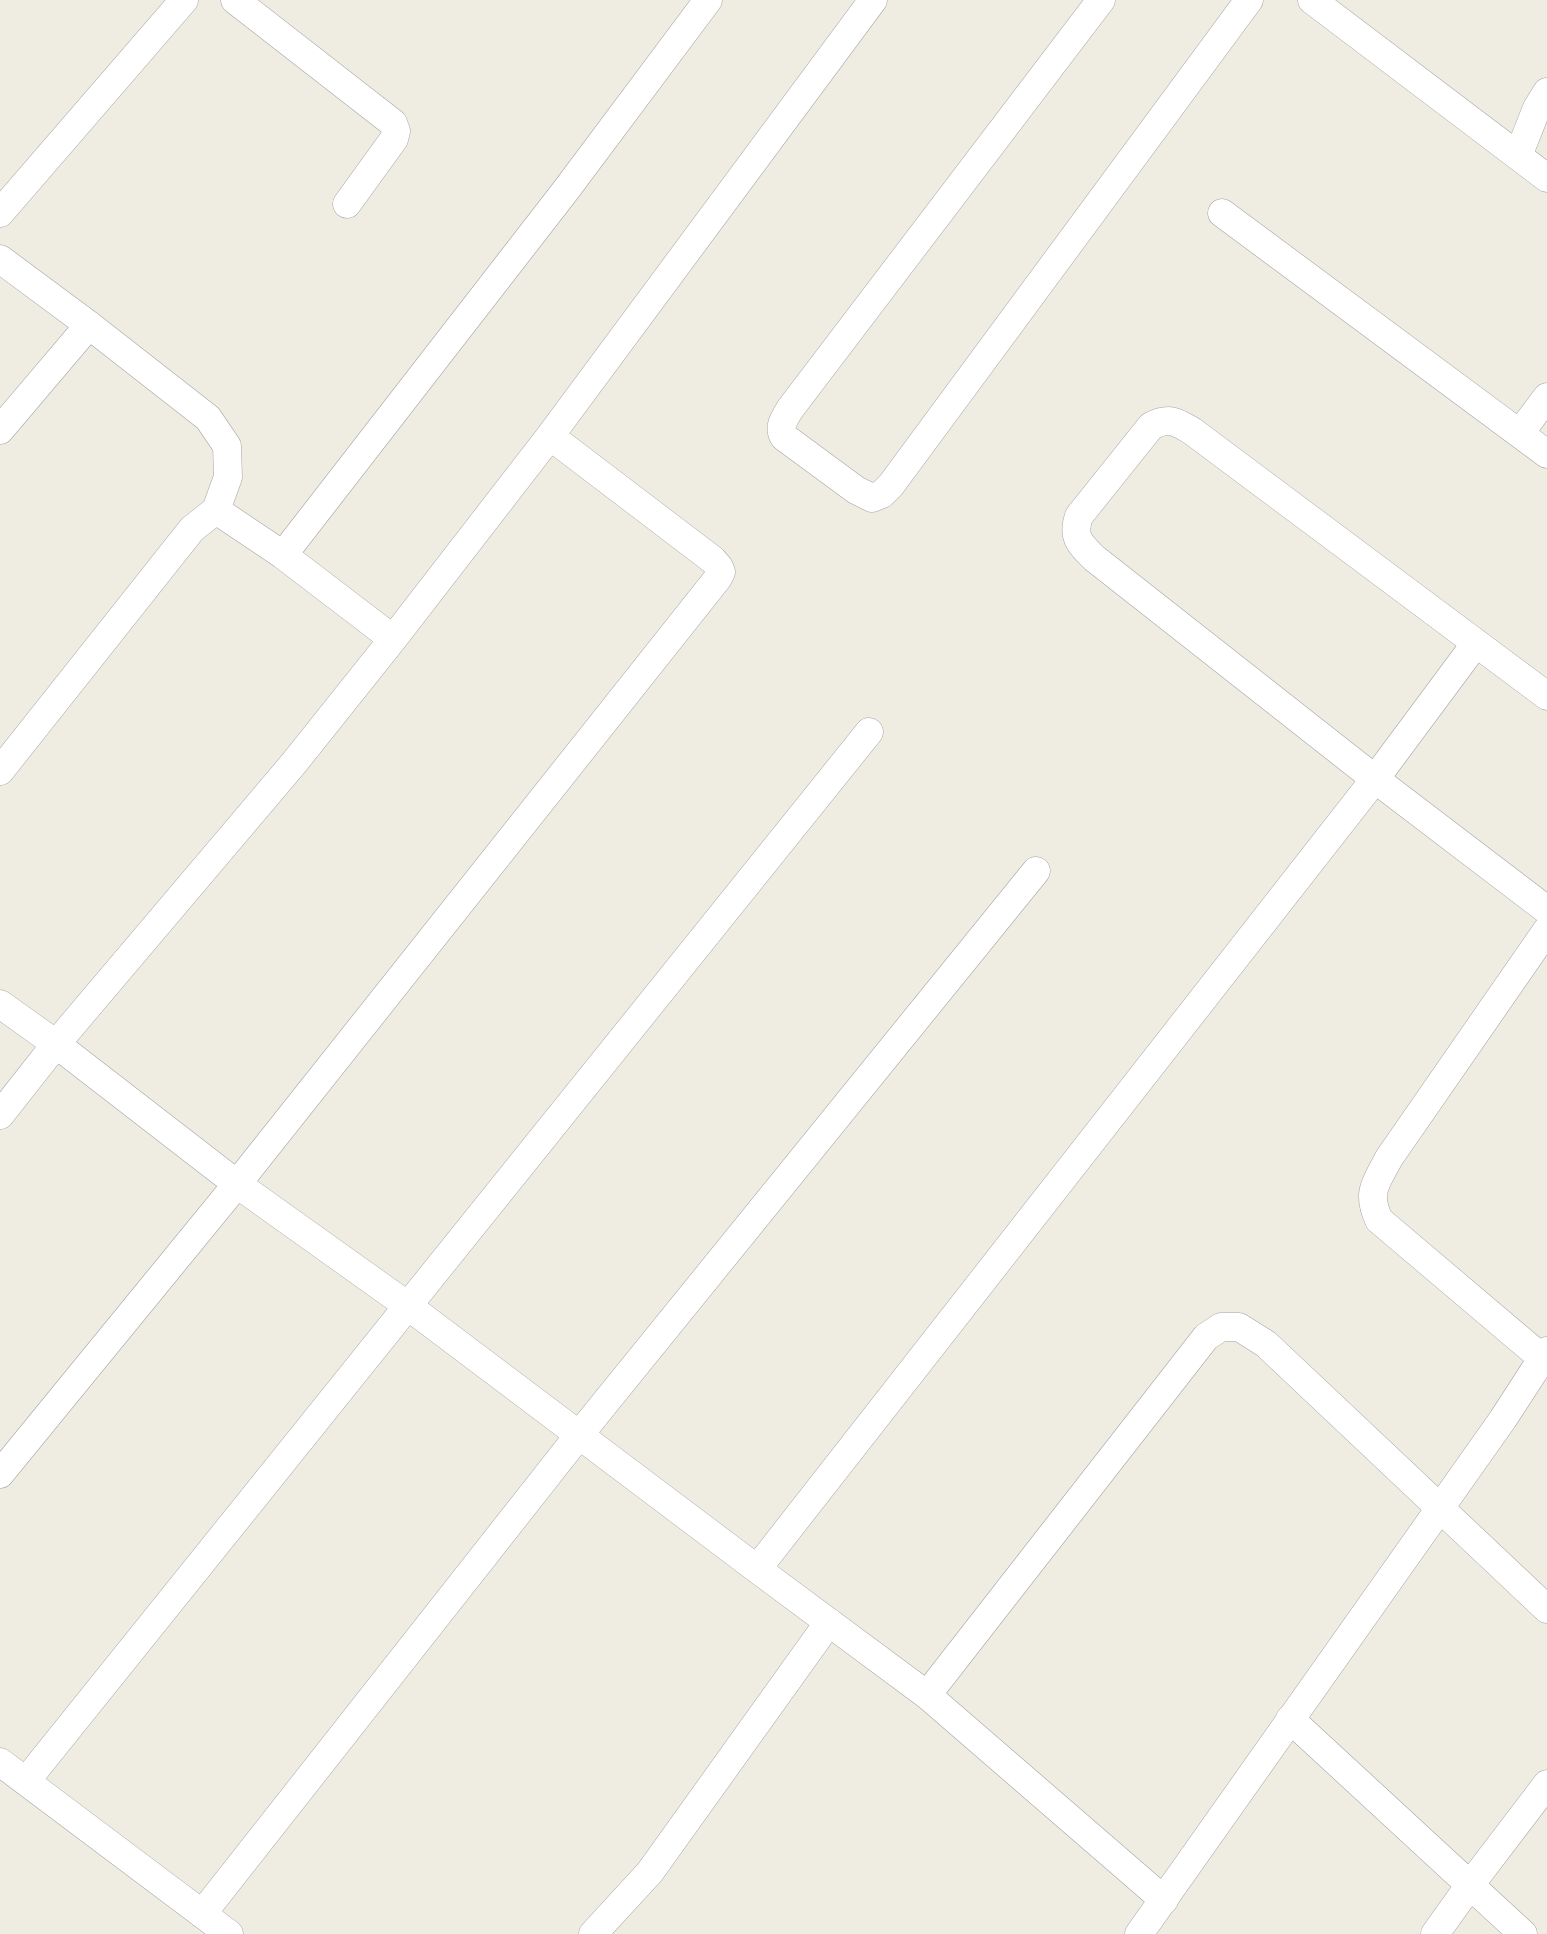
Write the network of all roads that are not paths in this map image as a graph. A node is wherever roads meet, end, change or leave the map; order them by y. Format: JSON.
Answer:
{"nodes":[{"id":1,"x":184,"y":0,"type":"edge"},
{"id":2,"x":235,"y":0,"type":"edge"},
{"id":3,"x":708,"y":0,"type":"edge"},
{"id":4,"x":873,"y":0,"type":"edge"},
{"id":5,"x":1101,"y":0,"type":"edge"},
{"id":6,"x":1249,"y":0,"type":"edge"},
{"id":7,"x":1312,"y":0,"type":"edge"},
{"id":8,"x":1547,"y":92,"type":"edge"},
{"id":9,"x":1518,"y":156,"type":"junction"},
{"id":10,"x":1547,"y":178,"type":"edge"},
{"id":11,"x":347,"y":204,"type":"dead end"},
{"id":12,"x":0,"y":213,"type":"edge"},
{"id":13,"x":1222,"y":213,"type":"dead end"},
{"id":14,"x":0,"y":259,"type":"edge"},
{"id":15,"x":89,"y":325,"type":"junction"},
{"id":16,"x":1547,"y":397,"type":"edge"},
{"id":17,"x":0,"y":430,"type":"edge"},
{"id":18,"x":1520,"y":433,"type":"junction"},
{"id":19,"x":550,"y":436,"type":"junction"},
{"id":20,"x":1547,"y":454,"type":"edge"},
{"id":21,"x":216,"y":510,"type":"junction"},
{"id":22,"x":283,"y":555,"type":"junction"},
{"id":23,"x":393,"y":638,"type":"junction"},
{"id":24,"x":1476,"y":643,"type":"junction"},
{"id":25,"x":1547,"y":696,"type":"edge"},
{"id":26,"x":869,"y":732,"type":"dead end"},
{"id":27,"x":0,"y":771,"type":"edge"},
{"id":28,"x":1375,"y":779,"type":"junction"},
{"id":29,"x":1036,"y":871,"type":"dead end"},
{"id":30,"x":1547,"y":910,"type":"edge"},
{"id":31,"x":1547,"y":930,"type":"edge"},
{"id":32,"x":0,"y":1004,"type":"edge"},
{"id":33,"x":56,"y":1044,"type":"junction"},
{"id":34,"x":0,"y":1115,"type":"edge"},
{"id":35,"x":237,"y":1184,"type":"junction"},
{"id":36,"x":408,"y":1306,"type":"junction"},
{"id":37,"x":1545,"y":1355,"type":"edge"},
{"id":38,"x":580,"y":1435,"type":"junction"},
{"id":39,"x":0,"y":1474,"type":"edge"},
{"id":40,"x":1441,"y":1508,"type":"junction"},
{"id":41,"x":757,"y":1569,"type":"junction"},
{"id":42,"x":1547,"y":1609,"type":"edge"},
{"id":43,"x":828,"y":1622,"type":"junction"},
{"id":44,"x":927,"y":1696,"type":"junction"},
{"id":45,"x":1290,"y":1719,"type":"junction"},
{"id":46,"x":0,"y":1762,"type":"edge"},
{"id":47,"x":26,"y":1781,"type":"junction"},
{"id":48,"x":1547,"y":1784,"type":"edge"},
{"id":49,"x":1470,"y":1885,"type":"junction"},
{"id":50,"x":1164,"y":1900,"type":"junction"},
{"id":51,"x":202,"y":1914,"type":"junction"},
{"id":52,"x":229,"y":1934,"type":"edge"},
{"id":53,"x":593,"y":1934,"type":"edge"},
{"id":54,"x":1139,"y":1934,"type":"edge"},
{"id":55,"x":1435,"y":1934,"type":"edge"},
{"id":56,"x":1523,"y":1934,"type":"edge"}],
"edges":[{"from":1,"to":12,"type":"street"},
{"from":2,"to":11,"type":"street"},
{"from":3,"to":22,"type":"street"},
{"from":4,"to":19,"type":"street"},
{"from":5,"to":6,"type":"street"},
{"from":7,"to":9,"type":"street"},
{"from":8,"to":9,"type":"street"},
{"from":9,"to":10,"type":"street"},
{"from":13,"to":18,"type":"street"},
{"from":14,"to":15,"type":"street"},
{"from":15,"to":17,"type":"street"},
{"from":15,"to":21,"type":"street"},
{"from":16,"to":18,"type":"street"},
{"from":18,"to":20,"type":"street"},
{"from":19,"to":23,"type":"street"},
{"from":19,"to":35,"type":"street"},
{"from":21,"to":22,"type":"street"},
{"from":21,"to":27,"type":"street"},
{"from":22,"to":23,"type":"street"},
{"from":23,"to":33,"type":"street"},
{"from":24,"to":25,"type":"street"},
{"from":24,"to":28,"type":"street"},
{"from":24,"to":28,"type":"street"},
{"from":26,"to":36,"type":"street"},
{"from":28,"to":30,"type":"street"},
{"from":28,"to":41,"type":"street"},
{"from":29,"to":38,"type":"street"},
{"from":31,"to":37,"type":"street"},
{"from":32,"to":33,"type":"street"},
{"from":33,"to":34,"type":"street"},
{"from":33,"to":35,"type":"street"},
{"from":35,"to":36,"type":"street"},
{"from":35,"to":39,"type":"street"},
{"from":36,"to":38,"type":"street"},
{"from":36,"to":47,"type":"street"},
{"from":37,"to":40,"type":"street"},
{"from":38,"to":41,"type":"street"},
{"from":38,"to":51,"type":"street"},
{"from":40,"to":42,"type":"street"},
{"from":40,"to":44,"type":"street"},
{"from":40,"to":45,"type":"street"},
{"from":41,"to":43,"type":"street"},
{"from":43,"to":44,"type":"street"},
{"from":43,"to":53,"type":"street"},
{"from":44,"to":50,"type":"street"},
{"from":45,"to":49,"type":"street"},
{"from":45,"to":50,"type":"street"},
{"from":46,"to":47,"type":"street"},
{"from":47,"to":51,"type":"street"},
{"from":48,"to":49,"type":"street"},
{"from":49,"to":55,"type":"street"},
{"from":49,"to":56,"type":"street"},
{"from":50,"to":54,"type":"street"},
{"from":51,"to":52,"type":"street"}]}
